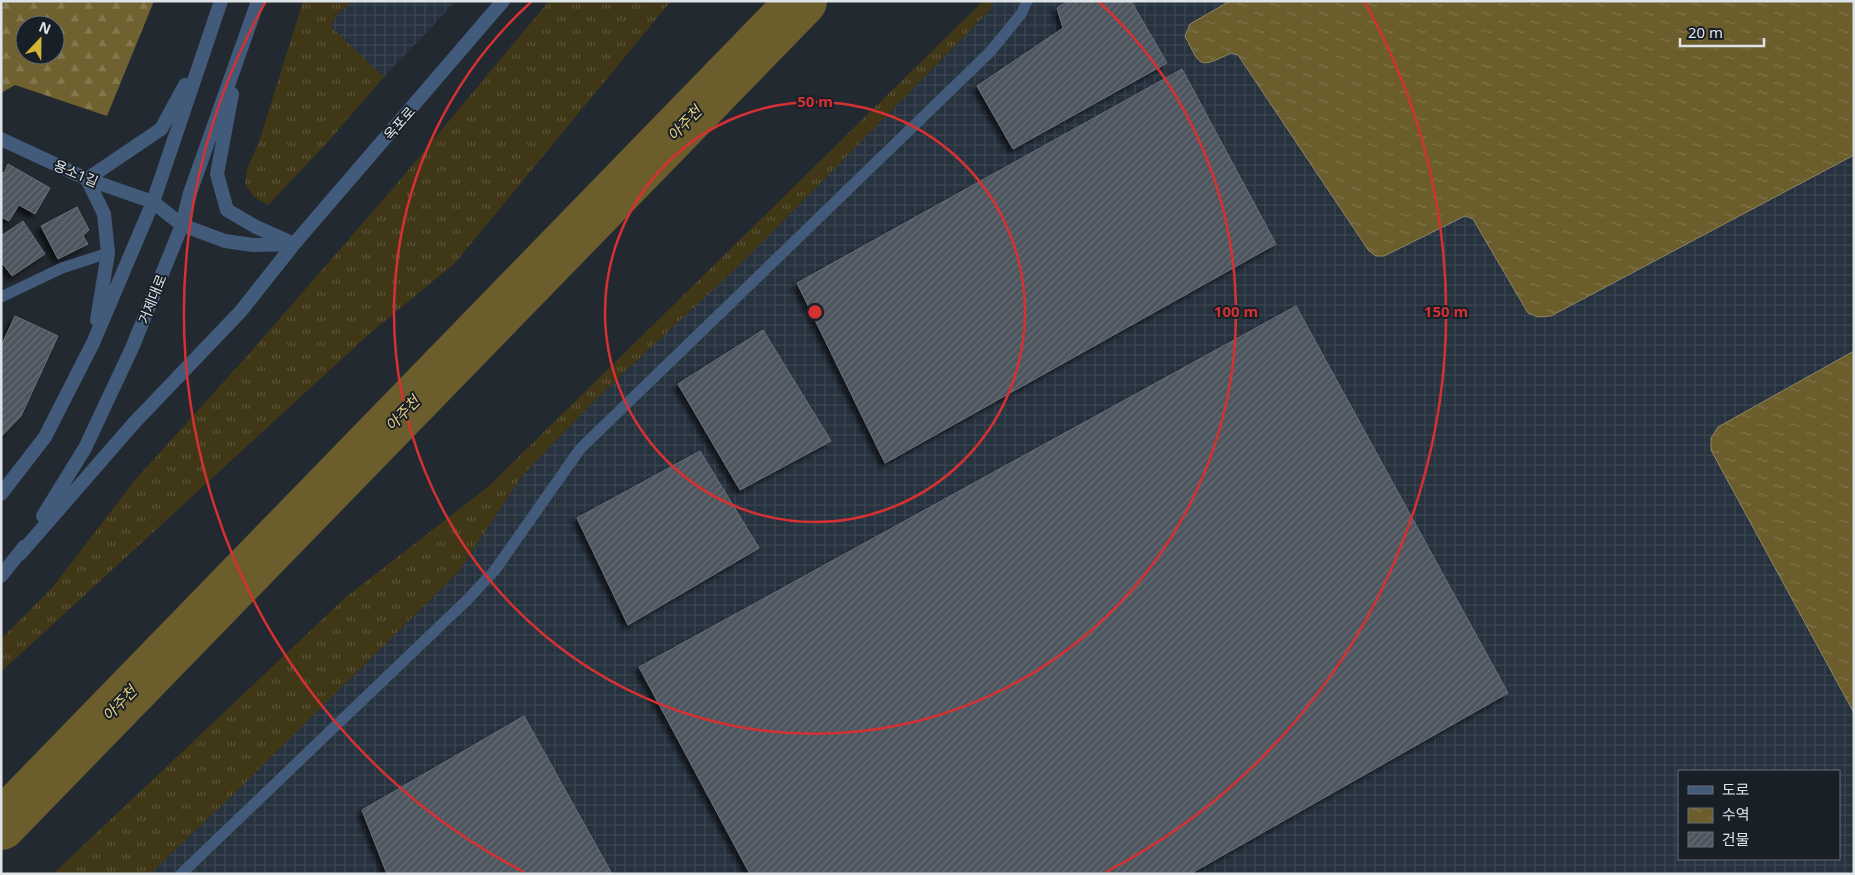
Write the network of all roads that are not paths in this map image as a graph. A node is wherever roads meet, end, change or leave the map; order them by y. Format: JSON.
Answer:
{"nodes":[{"id":1,"x":221,"y":1,"type":"edge"},
{"id":2,"x":258,"y":1,"type":"edge"},
{"id":3,"x":503,"y":1,"type":"edge"},
{"id":4,"x":1027,"y":1,"type":"edge"},
{"id":5,"x":242,"y":46,"type":"junction"},
{"id":6,"x":201,"y":55,"type":"junction"},
{"id":7,"x":1,"y":140,"type":"edge"},
{"id":8,"x":87,"y":180,"type":"junction"},
{"id":9,"x":153,"y":202,"type":"junction"},
{"id":10,"x":182,"y":225,"type":"junction"},
{"id":11,"x":294,"y":244,"type":"junction"},
{"id":12,"x":108,"y":253,"type":"junction"},
{"id":13,"x":1,"y":297,"type":"edge"},
{"id":14,"x":93,"y":343,"type":"junction"},
{"id":15,"x":1,"y":494,"type":"edge"},
{"id":16,"x":20,"y":554,"type":"junction"},
{"id":17,"x":1,"y":576,"type":"edge"},
{"id":18,"x":181,"y":874,"type":"edge"}],
"edges":[{"from":1,"to":6,"type":"street"},
{"from":2,"to":5,"type":"street","name":"거제대로"},
{"from":3,"to":11,"type":"street","name":"옥포로"},
{"from":4,"to":18,"type":"lane"},
{"from":5,"to":10,"type":"street","name":"거제대로"},
{"from":5,"to":11,"type":"street"},
{"from":6,"to":8,"type":"street"},
{"from":6,"to":9,"type":"street"},
{"from":7,"to":8,"type":"street","name":"용소1길"},
{"from":8,"to":9,"type":"street","name":"용소1길"},
{"from":8,"to":12,"type":"street"},
{"from":9,"to":10,"type":"street","name":"용소1길"},
{"from":9,"to":14,"type":"street"},
{"from":10,"to":11,"type":"street","name":"용소1길"},
{"from":10,"to":16,"type":"street","name":"거제대로"},
{"from":11,"to":16,"type":"street","name":"옥포로"},
{"from":12,"to":13,"type":"lane"},
{"from":12,"to":14,"type":"street"},
{"from":14,"to":15,"type":"street"},
{"from":16,"to":17,"type":"street","name":"거제대로"}]}
